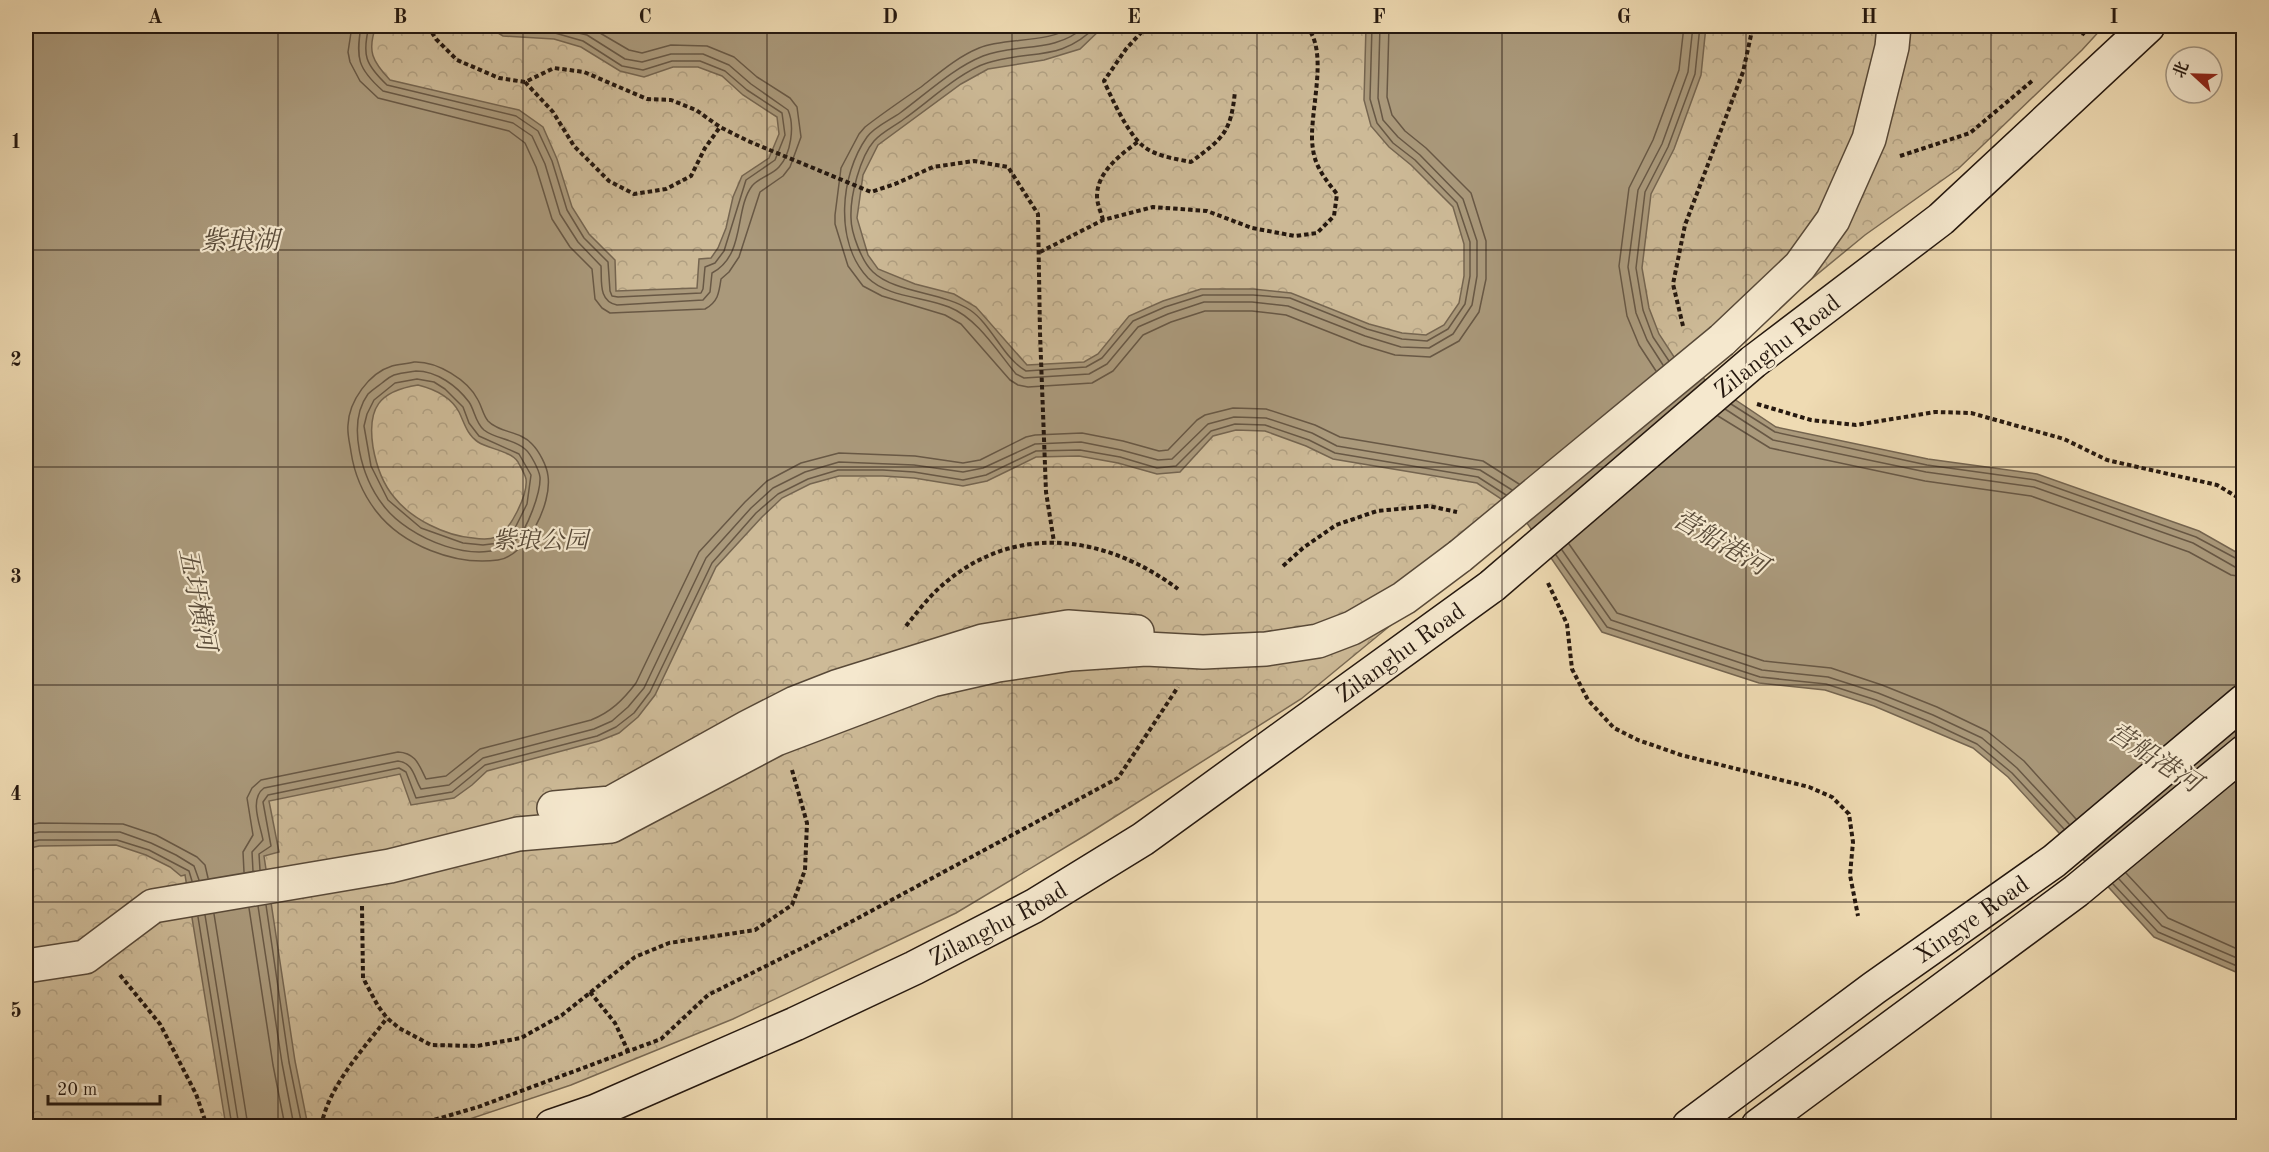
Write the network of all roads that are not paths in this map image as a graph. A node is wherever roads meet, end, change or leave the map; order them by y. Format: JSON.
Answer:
{"nodes":[{"id":1,"x":1879,"y":26,"type":"edge"},
{"id":2,"x":1894,"y":26,"type":"edge"},
{"id":3,"x":2148,"y":26,"type":"edge"},
{"id":4,"x":1705,"y":335,"type":"junction"},
{"id":5,"x":1454,"y":551,"type":"junction"},
{"id":6,"x":2244,"y":701,"type":"edge"},
{"id":7,"x":2244,"y":752,"type":"edge"},
{"id":8,"x":275,"y":876,"type":"junction"},
{"id":9,"x":150,"y":899,"type":"junction"},
{"id":10,"x":26,"y":945,"type":"edge"},
{"id":11,"x":26,"y":966,"type":"edge"},
{"id":12,"x":552,"y":1126,"type":"edge"},
{"id":13,"x":1689,"y":1126,"type":"edge"},
{"id":14,"x":1758,"y":1126,"type":"edge"}],
"edges":[{"from":1,"to":4,"type":"street"},
{"from":2,"to":4,"type":"street"},
{"from":3,"to":12,"type":"street","name":"Zilanghu Road","bridge":true},
{"from":4,"to":5,"type":"street","bridge":true},
{"from":5,"to":8,"type":"street"},
{"from":5,"to":8,"type":"street"},
{"from":6,"to":13,"type":"street","name":"Xingye Road"},
{"from":7,"to":14,"type":"street","name":"Xingye Road"},
{"from":8,"to":9,"type":"street"},
{"from":9,"to":10,"type":"street"},
{"from":9,"to":11,"type":"street"}]}
